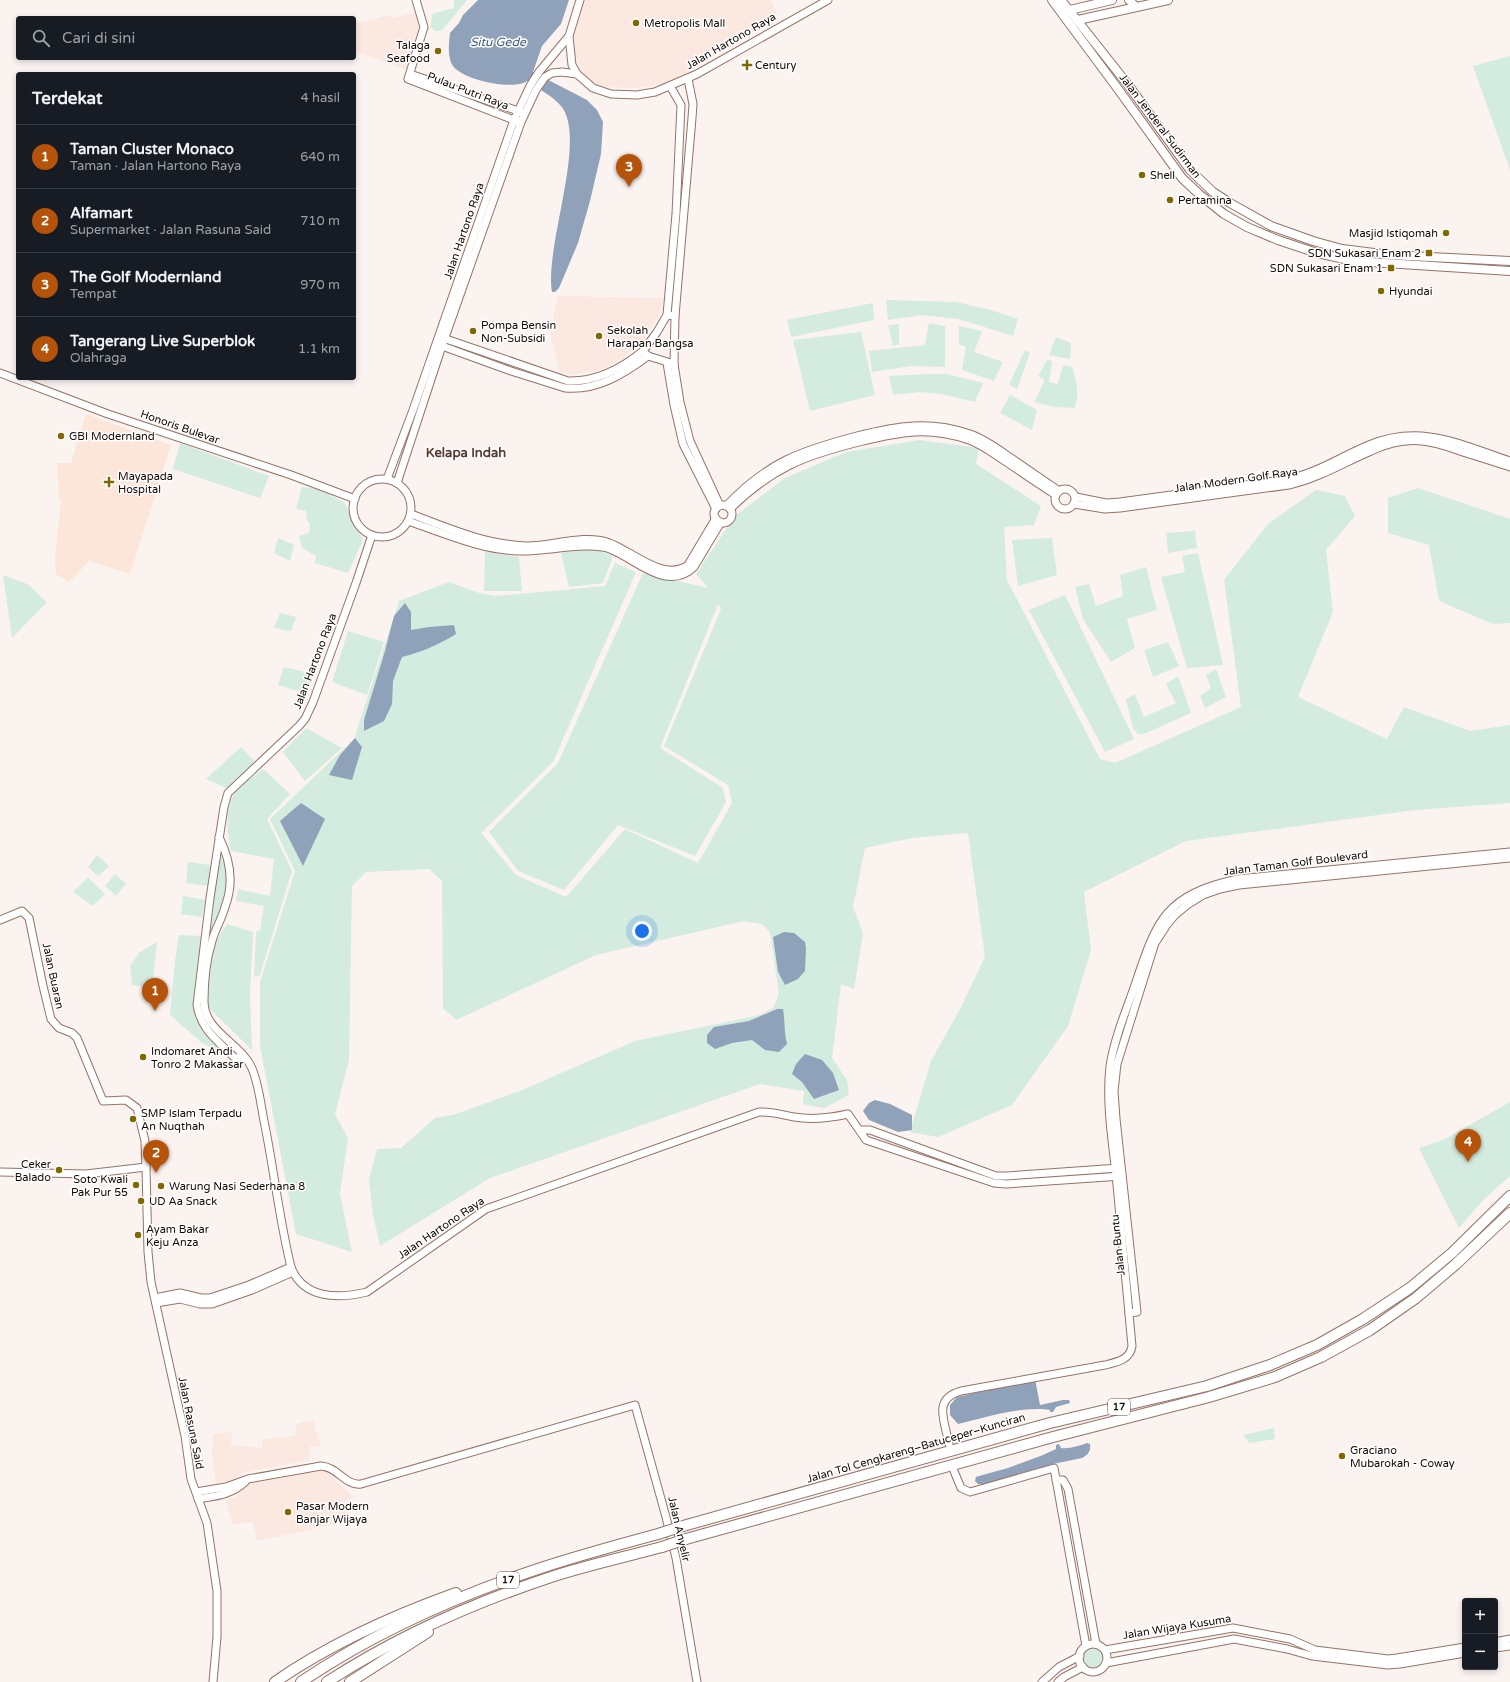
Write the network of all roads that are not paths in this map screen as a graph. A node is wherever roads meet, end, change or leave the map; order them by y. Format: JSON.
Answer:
{"nodes":[{"id":1,"x":416,"y":0,"type":"edge"},
{"id":2,"x":580,"y":0,"type":"edge"},
{"id":3,"x":828,"y":0,"type":"edge"},
{"id":4,"x":1052,"y":0,"type":"edge"},
{"id":5,"x":1061,"y":0,"type":"edge"},
{"id":6,"x":1112,"y":0,"type":"edge"},
{"id":7,"x":1129,"y":0,"type":"edge"},
{"id":8,"x":1168,"y":0,"type":"edge"},
{"id":9,"x":1090,"y":5,"type":"junction"},
{"id":10,"x":1136,"y":7,"type":"junction"},
{"id":11,"x":1070,"y":10,"type":"junction"},
{"id":12,"x":1096,"y":16,"type":"junction"},
{"id":13,"x":1078,"y":20,"type":"junction"},
{"id":14,"x":568,"y":36,"type":"junction"},
{"id":15,"x":542,"y":74,"type":"junction"},
{"id":16,"x":577,"y":74,"type":"junction"},
{"id":17,"x":688,"y":79,"type":"junction"},
{"id":18,"x":420,"y":81,"type":"junction"},
{"id":19,"x":670,"y":86,"type":"junction"},
{"id":20,"x":693,"y":104,"type":"junction"},
{"id":21,"x":681,"y":105,"type":"junction"},
{"id":22,"x":521,"y":112,"type":"junction"},
{"id":23,"x":518,"y":121,"type":"junction"},
{"id":24,"x":1510,"y":261,"type":"edge"},
{"id":25,"x":1510,"y":271,"type":"edge"},
{"id":26,"x":667,"y":315,"type":"junction"},
{"id":27,"x":675,"y":316,"type":"junction"},
{"id":28,"x":446,"y":339,"type":"junction"},
{"id":29,"x":442,"y":346,"type":"junction"},
{"id":30,"x":646,"y":354,"type":"junction"},
{"id":31,"x":670,"y":364,"type":"junction"},
{"id":32,"x":0,"y":373,"type":"edge"},
{"id":33,"x":16,"y":379,"type":"edge"},
{"id":34,"x":18,"y":380,"type":"edge"},
{"id":35,"x":1510,"y":461,"type":"edge"},
{"id":36,"x":1510,"y":467,"type":"edge"},
{"id":37,"x":387,"y":479,"type":"junction"},
{"id":38,"x":397,"y":483,"type":"junction"},
{"id":39,"x":1057,"y":493,"type":"junction"},
{"id":40,"x":355,"y":499,"type":"junction"},
{"id":41,"x":1075,"y":501,"type":"junction"},
{"id":42,"x":723,"y":507,"type":"junction"},
{"id":43,"x":409,"y":518,"type":"junction"},
{"id":44,"x":718,"y":520,"type":"junction"},
{"id":45,"x":372,"y":535,"type":"junction"},
{"id":46,"x":219,"y":837,"type":"junction"},
{"id":47,"x":1510,"y":852,"type":"edge"},
{"id":48,"x":1510,"y":858,"type":"edge"},
{"id":49,"x":1253,"y":880,"type":"junction"},
{"id":50,"x":0,"y":920,"type":"edge"},
{"id":51,"x":208,"y":940,"type":"junction"},
{"id":52,"x":860,"y":1130,"type":"junction"},
{"id":53,"x":942,"y":1156,"type":"junction"},
{"id":54,"x":939,"y":1165,"type":"junction"},
{"id":55,"x":146,"y":1166,"type":"junction"},
{"id":56,"x":1118,"y":1168,"type":"junction"},
{"id":57,"x":0,"y":1172,"type":"edge"},
{"id":58,"x":1119,"y":1176,"type":"junction"},
{"id":59,"x":1510,"y":1196,"type":"edge"},
{"id":60,"x":1510,"y":1213,"type":"edge"},
{"id":61,"x":292,"y":1270,"type":"junction"},
{"id":62,"x":155,"y":1301,"type":"junction"},
{"id":63,"x":949,"y":1444,"type":"dead end"},
{"id":64,"x":954,"y":1471,"type":"dead end"},
{"id":65,"x":1056,"y":1480,"type":"junction"},
{"id":66,"x":197,"y":1495,"type":"junction"},
{"id":67,"x":513,"y":1577,"type":"junction"},
{"id":68,"x":458,"y":1613,"type":"junction"},
{"id":69,"x":1202,"y":1633,"type":"junction"},
{"id":70,"x":1193,"y":1634,"type":"junction"},
{"id":71,"x":1510,"y":1639,"type":"edge"},
{"id":72,"x":1498,"y":1641,"type":"edge"},
{"id":73,"x":1096,"y":1644,"type":"junction"},
{"id":74,"x":1204,"y":1644,"type":"junction"},
{"id":75,"x":1194,"y":1645,"type":"junction"},
{"id":76,"x":1086,"y":1646,"type":"junction"},
{"id":77,"x":1510,"y":1646,"type":"edge"},
{"id":78,"x":1462,"y":1647,"type":"edge"},
{"id":79,"x":1498,"y":1648,"type":"edge"},
{"id":80,"x":1105,"y":1650,"type":"junction"},
{"id":81,"x":1462,"y":1654,"type":"edge"},
{"id":82,"x":1080,"y":1656,"type":"junction"},
{"id":83,"x":1106,"y":1663,"type":"junction"},
{"id":84,"x":1083,"y":1667,"type":"junction"},
{"id":85,"x":213,"y":1682,"type":"edge"},
{"id":86,"x":275,"y":1682,"type":"edge"},
{"id":87,"x":301,"y":1682,"type":"edge"},
{"id":88,"x":327,"y":1682,"type":"edge"},
{"id":89,"x":350,"y":1682,"type":"edge"},
{"id":90,"x":697,"y":1682,"type":"edge"},
{"id":91,"x":1042,"y":1682,"type":"edge"},
{"id":92,"x":1058,"y":1682,"type":"edge"}],
"edges":[{"from":1,"to":18,"type":"street","name":"Pulau Putri Raya"},
{"from":2,"to":14,"type":"street","name":"Jalan Hartono Raya"},
{"from":3,"to":17,"type":"street","name":"Jalan Hartono Raya"},
{"from":4,"to":25,"type":"main road","name":"Jalan Jenderal Sudirman"},
{"from":5,"to":11,"type":"main road","name":"Jalan Jenderal Sudirman"},
{"from":6,"to":9,"type":"main road"},
{"from":7,"to":10,"type":"main road"},
{"from":8,"to":10,"type":"main road"},
{"from":9,"to":11,"type":"main road"},
{"from":9,"to":12,"type":"main road"},
{"from":10,"to":12,"type":"main road"},
{"from":11,"to":13,"type":"main road","name":"Jalan Jenderal Sudirman"},
{"from":12,"to":13,"type":"main road"},
{"from":13,"to":24,"type":"main road","name":"Jalan Jenderal Sudirman"},
{"from":14,"to":15,"type":"street","name":"Jalan Hartono Raya"},
{"from":14,"to":16,"type":"street"},
{"from":15,"to":16,"type":"street"},
{"from":15,"to":22,"type":"street","name":"Jalan Hartono Raya"},
{"from":16,"to":19,"type":"street","name":"Jalan Hartono Raya"},
{"from":17,"to":19,"type":"street","name":"Jalan Hartono Raya"},
{"from":17,"to":20,"type":"street","name":"Jalan Hartono Raya"},
{"from":18,"to":22,"type":"street","name":"Pulau Putri Raya"},
{"from":18,"to":23,"type":"street","name":"Pulau Putri Raya"},
{"from":19,"to":21,"type":"street"},
{"from":20,"to":21,"type":"street"},
{"from":20,"to":27,"type":"street","name":"Jalan Hartono Raya"},
{"from":21,"to":26,"type":"street"},
{"from":22,"to":23,"type":"street","name":"Jalan Hartono Raya"},
{"from":23,"to":28,"type":"street","name":"Jalan Hartono Raya"},
{"from":23,"to":37,"type":"street","name":"Jalan Hartono Raya"},
{"from":26,"to":27,"type":"street"},
{"from":26,"to":30,"type":"street"},
{"from":27,"to":31,"type":"street","name":"Jalan Hartono Raya"},
{"from":28,"to":29,"type":"street","name":"Jalan Hartono Raya"},
{"from":28,"to":30,"type":"street"},
{"from":29,"to":30,"type":"street"},
{"from":29,"to":38,"type":"street","name":"Jalan Hartono Raya"},
{"from":30,"to":31,"type":"street"},
{"from":31,"to":42,"type":"street"},
{"from":32,"to":33,"type":"street","name":"Honoris Bulevar"},
{"from":34,"to":40,"type":"street","name":"Honoris Bulevar"},
{"from":35,"to":41,"type":"street","name":"Jalan Modern Golf Raya"},
{"from":36,"to":41,"type":"street","name":"Jalan Modern Golf Raya"},
{"from":37,"to":38,"type":"street"},
{"from":37,"to":40,"type":"street"},
{"from":38,"to":43,"type":"street"},
{"from":39,"to":41,"type":"street"},
{"from":39,"to":41,"type":"street"},
{"from":39,"to":42,"type":"street"},
{"from":40,"to":45,"type":"street"},
{"from":42,"to":44,"type":"street"},
{"from":42,"to":44,"type":"street"},
{"from":43,"to":44,"type":"street"},
{"from":43,"to":45,"type":"street"},
{"from":45,"to":46,"type":"street","name":"Jalan Hartono Raya"},
{"from":46,"to":51,"type":"street","name":"Jalan Hartono Raya"},
{"from":46,"to":51,"type":"street","name":"Jalan Hartono Raya"},
{"from":47,"to":49,"type":"street","name":"Jalan Taman Golf Boulevard"},
{"from":48,"to":49,"type":"street","name":"Jalan Taman Golf Boulevard"},
{"from":49,"to":56,"type":"street","name":"Jalan Taman Golf Boulevard"},
{"from":50,"to":55,"type":"street","name":"Jalan Buaran"},
{"from":51,"to":61,"type":"street","name":"Jalan Hartono Raya"},
{"from":52,"to":53,"type":"street"},
{"from":52,"to":54,"type":"street"},
{"from":52,"to":61,"type":"street","name":"Jalan Hartono Raya"},
{"from":53,"to":54,"type":"street"},
{"from":53,"to":56,"type":"street"},
{"from":54,"to":58,"type":"street"},
{"from":55,"to":57,"type":"street"},
{"from":55,"to":62,"type":"street","name":"Jalan Rasuna Said"},
{"from":56,"to":58,"type":"street","name":"Jalan Buntu"},
{"from":58,"to":63,"type":"street","name":"Jalan Buntu"},
{"from":59,"to":67,"type":"highway","name":"Jalan Tol Cengkareng–Batuceper–Kunciran","number":"17","bridge":true},
{"from":60,"to":68,"type":"highway","number":"17","bridge":true},
{"from":61,"to":62,"type":"street"},
{"from":62,"to":66,"type":"street","name":"Jalan Rasuna Said"},
{"from":64,"to":65,"type":"street"},
{"from":65,"to":73,"type":"street"},
{"from":65,"to":76,"type":"street"},
{"from":66,"to":85,"type":"street","name":"Jalan Rasuna Said"},
{"from":66,"to":90,"type":"street","name":"Jalan Anyelir"},
{"from":67,"to":86,"type":"highway"},
{"from":67,"to":87,"type":"highway","name":"Jalan Tol Cengkareng–Batuceper–Kunciran","number":"17"},
{"from":68,"to":88,"type":"highway","number":"17"},
{"from":68,"to":89,"type":"highway"},
{"from":69,"to":70,"type":"street","name":"Jalan Wijaya Kusuma"},
{"from":69,"to":74,"type":"street"},
{"from":69,"to":78,"type":"street","name":"Jalan Wijaya Kusuma"},
{"from":70,"to":75,"type":"street"},
{"from":70,"to":80,"type":"street","name":"Jalan Wijaya Kusuma"},
{"from":71,"to":72,"type":"street"},
{"from":73,"to":76,"type":"street"},
{"from":73,"to":80,"type":"street"},
{"from":74,"to":75,"type":"street","name":"Jalan Wijaya Kusuma"},
{"from":74,"to":81,"type":"street","name":"Jalan Wijaya Kusuma"},
{"from":75,"to":83,"type":"street","name":"Jalan Wijaya Kusuma"},
{"from":76,"to":82,"type":"street"},
{"from":77,"to":79,"type":"street"},
{"from":80,"to":83,"type":"street"},
{"from":82,"to":84,"type":"street"},
{"from":82,"to":91,"type":"street"},
{"from":83,"to":84,"type":"street"},
{"from":84,"to":92,"type":"street"}]}
